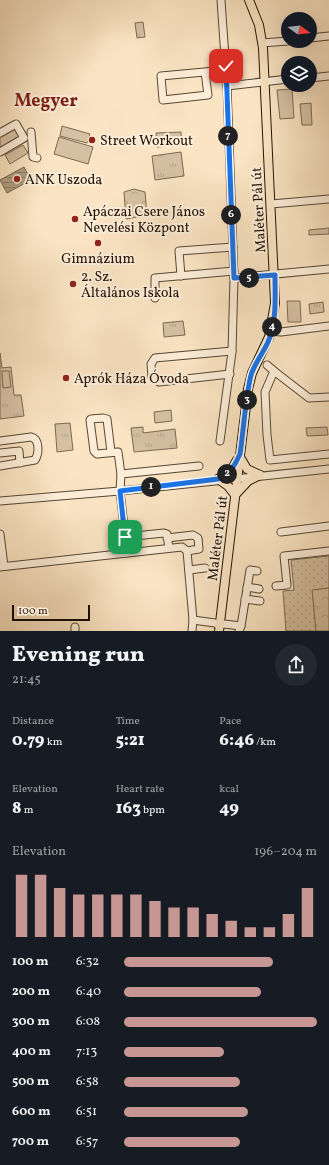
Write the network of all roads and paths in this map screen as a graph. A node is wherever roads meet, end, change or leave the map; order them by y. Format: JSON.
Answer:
{"nodes":[{"id":1,"x":221,"y":0,"type":"edge"},
{"id":2,"x":252,"y":2,"type":"edge"},
{"id":3,"x":329,"y":36,"type":"edge"},
{"id":4,"x":317,"y":37,"type":"edge"},
{"id":5,"x":281,"y":42,"type":"edge"},
{"id":6,"x":262,"y":43,"type":"junction"},
{"id":7,"x":226,"y":70,"type":"junction"},
{"id":8,"x":205,"y":72,"type":"junction"},
{"id":9,"x":329,"y":76,"type":"edge"},
{"id":10,"x":317,"y":77,"type":"edge"},
{"id":11,"x":281,"y":80,"type":"edge"},
{"id":12,"x":266,"y":81,"type":"junction"},
{"id":13,"x":227,"y":86,"type":"junction"},
{"id":14,"x":31,"y":132,"type":"dead end"},
{"id":15,"x":0,"y":133,"type":"edge"},
{"id":16,"x":0,"y":152,"type":"edge"},
{"id":17,"x":37,"y":158,"type":"dead end"},
{"id":18,"x":329,"y":199,"type":"edge"},
{"id":19,"x":271,"y":204,"type":"junction"},
{"id":20,"x":233,"y":247,"type":"junction"},
{"id":21,"x":329,"y":269,"type":"edge"},
{"id":22,"x":234,"y":275,"type":"junction"},
{"id":23,"x":275,"y":275,"type":"junction"},
{"id":24,"x":180,"y":276,"type":"junction"},
{"id":25,"x":155,"y":298,"type":"dead end"},
{"id":26,"x":329,"y":326,"type":"edge"},
{"id":27,"x":271,"y":331,"type":"junction"},
{"id":28,"x":232,"y":351,"type":"junction"},
{"id":29,"x":267,"y":365,"type":"dead end"},
{"id":30,"x":274,"y":371,"type":"junction"},
{"id":31,"x":230,"y":374,"type":"junction"},
{"id":32,"x":329,"y":397,"type":"edge"},
{"id":33,"x":0,"y":440,"type":"edge"},
{"id":34,"x":220,"y":441,"type":"dead end"},
{"id":35,"x":111,"y":452,"type":"junction"},
{"id":36,"x":0,"y":453,"type":"edge"},
{"id":37,"x":240,"y":454,"type":"junction"},
{"id":38,"x":329,"y":454,"type":"edge"},
{"id":39,"x":20,"y":463,"type":"junction"},
{"id":40,"x":0,"y":466,"type":"edge"},
{"id":41,"x":199,"y":466,"type":"dead end"},
{"id":42,"x":329,"y":469,"type":"edge"},
{"id":43,"x":121,"y":474,"type":"junction"},
{"id":44,"x":260,"y":476,"type":"junction"},
{"id":45,"x":237,"y":478,"type":"junction"},
{"id":46,"x":218,"y":479,"type":"junction"},
{"id":47,"x":120,"y":491,"type":"junction"},
{"id":48,"x":235,"y":495,"type":"junction"},
{"id":49,"x":0,"y":501,"type":"edge"},
{"id":50,"x":329,"y":526,"type":"edge"},
{"id":51,"x":281,"y":532,"type":"dead end"},
{"id":52,"x":0,"y":534,"type":"edge"},
{"id":53,"x":125,"y":537,"type":"junction"},
{"id":54,"x":168,"y":538,"type":"junction"},
{"id":55,"x":169,"y":548,"type":"junction"},
{"id":56,"x":186,"y":551,"type":"junction"},
{"id":57,"x":329,"y":551,"type":"edge"},
{"id":58,"x":127,"y":552,"type":"junction"},
{"id":59,"x":114,"y":554,"type":"junction"},
{"id":60,"x":115,"y":562,"type":"dead end"},
{"id":61,"x":2,"y":566,"type":"edge"},
{"id":62,"x":205,"y":568,"type":"dead end"},
{"id":63,"x":188,"y":570,"type":"junction"},
{"id":64,"x":258,"y":571,"type":"dead end"},
{"id":65,"x":276,"y":586,"type":"dead end"},
{"id":66,"x":247,"y":587,"type":"junction"},
{"id":67,"x":259,"y":589,"type":"dead end"},
{"id":68,"x":245,"y":599,"type":"junction"},
{"id":69,"x":260,"y":601,"type":"dead end"},
{"id":70,"x":193,"y":620,"type":"junction"},
{"id":71,"x":219,"y":628,"type":"edge"},
{"id":72,"x":240,"y":629,"type":"edge"},
{"id":73,"x":192,"y":631,"type":"edge"}],
"edges":[{"from":1,"to":7,"type":"street"},
{"from":2,"to":6,"type":"main road","name":"Maléter Pál út"},
{"from":3,"to":4,"type":"street"},
{"from":5,"to":6,"type":"street"},
{"from":6,"to":12,"type":"main road","name":"Maléter Pál út"},
{"from":7,"to":8,"type":"street"},
{"from":7,"to":13,"type":"street"},
{"from":8,"to":8,"type":"street"},
{"from":9,"to":10,"type":"street"},
{"from":11,"to":12,"type":"street"},
{"from":12,"to":13,"type":"street"},
{"from":12,"to":19,"type":"main road","name":"Maléter Pál út"},
{"from":13,"to":20,"type":"street"},
{"from":14,"to":17,"type":"street"},
{"from":15,"to":16,"type":"street"},
{"from":18,"to":19,"type":"street"},
{"from":19,"to":23,"type":"main road","name":"Maléter Pál út"},
{"from":20,"to":22,"type":"street"},
{"from":20,"to":24,"type":"street"},
{"from":21,"to":23,"type":"street"},
{"from":22,"to":23,"type":"street"},
{"from":22,"to":24,"type":"street"},
{"from":22,"to":28,"type":"street"},
{"from":23,"to":27,"type":"main road","name":"Maléter Pál út"},
{"from":24,"to":25,"type":"street"},
{"from":26,"to":27,"type":"street"},
{"from":27,"to":37,"type":"main road","name":"Maléter Pál út"},
{"from":28,"to":31,"type":"street"},
{"from":28,"to":31,"type":"street"},
{"from":29,"to":30,"type":"street"},
{"from":30,"to":32,"type":"street"},
{"from":30,"to":38,"type":"street"},
{"from":31,"to":34,"type":"street"},
{"from":33,"to":39,"type":"street"},
{"from":35,"to":35,"type":"street"},
{"from":35,"to":43,"type":"street"},
{"from":36,"to":39,"type":"street"},
{"from":37,"to":44,"type":"main road"},
{"from":37,"to":45,"type":"main road","name":"Maléter Pál út"},
{"from":37,"to":46,"type":"main road"},
{"from":39,"to":40,"type":"street"},
{"from":41,"to":43,"type":"street"},
{"from":42,"to":44,"type":"street"},
{"from":43,"to":47,"type":"street"},
{"from":44,"to":45,"type":"street"},
{"from":44,"to":48,"type":"main road"},
{"from":45,"to":46,"type":"street"},
{"from":45,"to":48,"type":"main road","name":"Maléter Pál út"},
{"from":46,"to":47,"type":"street"},
{"from":46,"to":48,"type":"main road"},
{"from":47,"to":49,"type":"street"},
{"from":47,"to":53,"type":"street"},
{"from":48,"to":71,"type":"main road","name":"Maléter Pál út"},
{"from":50,"to":51,"type":"street"},
{"from":52,"to":61,"type":"street"},
{"from":53,"to":54,"type":"street"},
{"from":53,"to":58,"type":"street"},
{"from":54,"to":55,"type":"street"},
{"from":54,"to":56,"type":"street"},
{"from":55,"to":56,"type":"street"},
{"from":55,"to":58,"type":"street"},
{"from":56,"to":63,"type":"street","name":"Maléter Pál út"},
{"from":57,"to":65,"type":"street"},
{"from":58,"to":59,"type":"street"},
{"from":59,"to":60,"type":"street"},
{"from":59,"to":61,"type":"street"},
{"from":62,"to":63,"type":"street"},
{"from":63,"to":70,"type":"street","name":"Maléter Pál út"},
{"from":64,"to":66,"type":"street"},
{"from":66,"to":67,"type":"street"},
{"from":66,"to":68,"type":"street"},
{"from":68,"to":69,"type":"street"},
{"from":68,"to":72,"type":"street"},
{"from":70,"to":71,"type":"street"},
{"from":70,"to":73,"type":"street","name":"Maléter Pál út"},
{"from":71,"to":72,"type":"street"}]}
